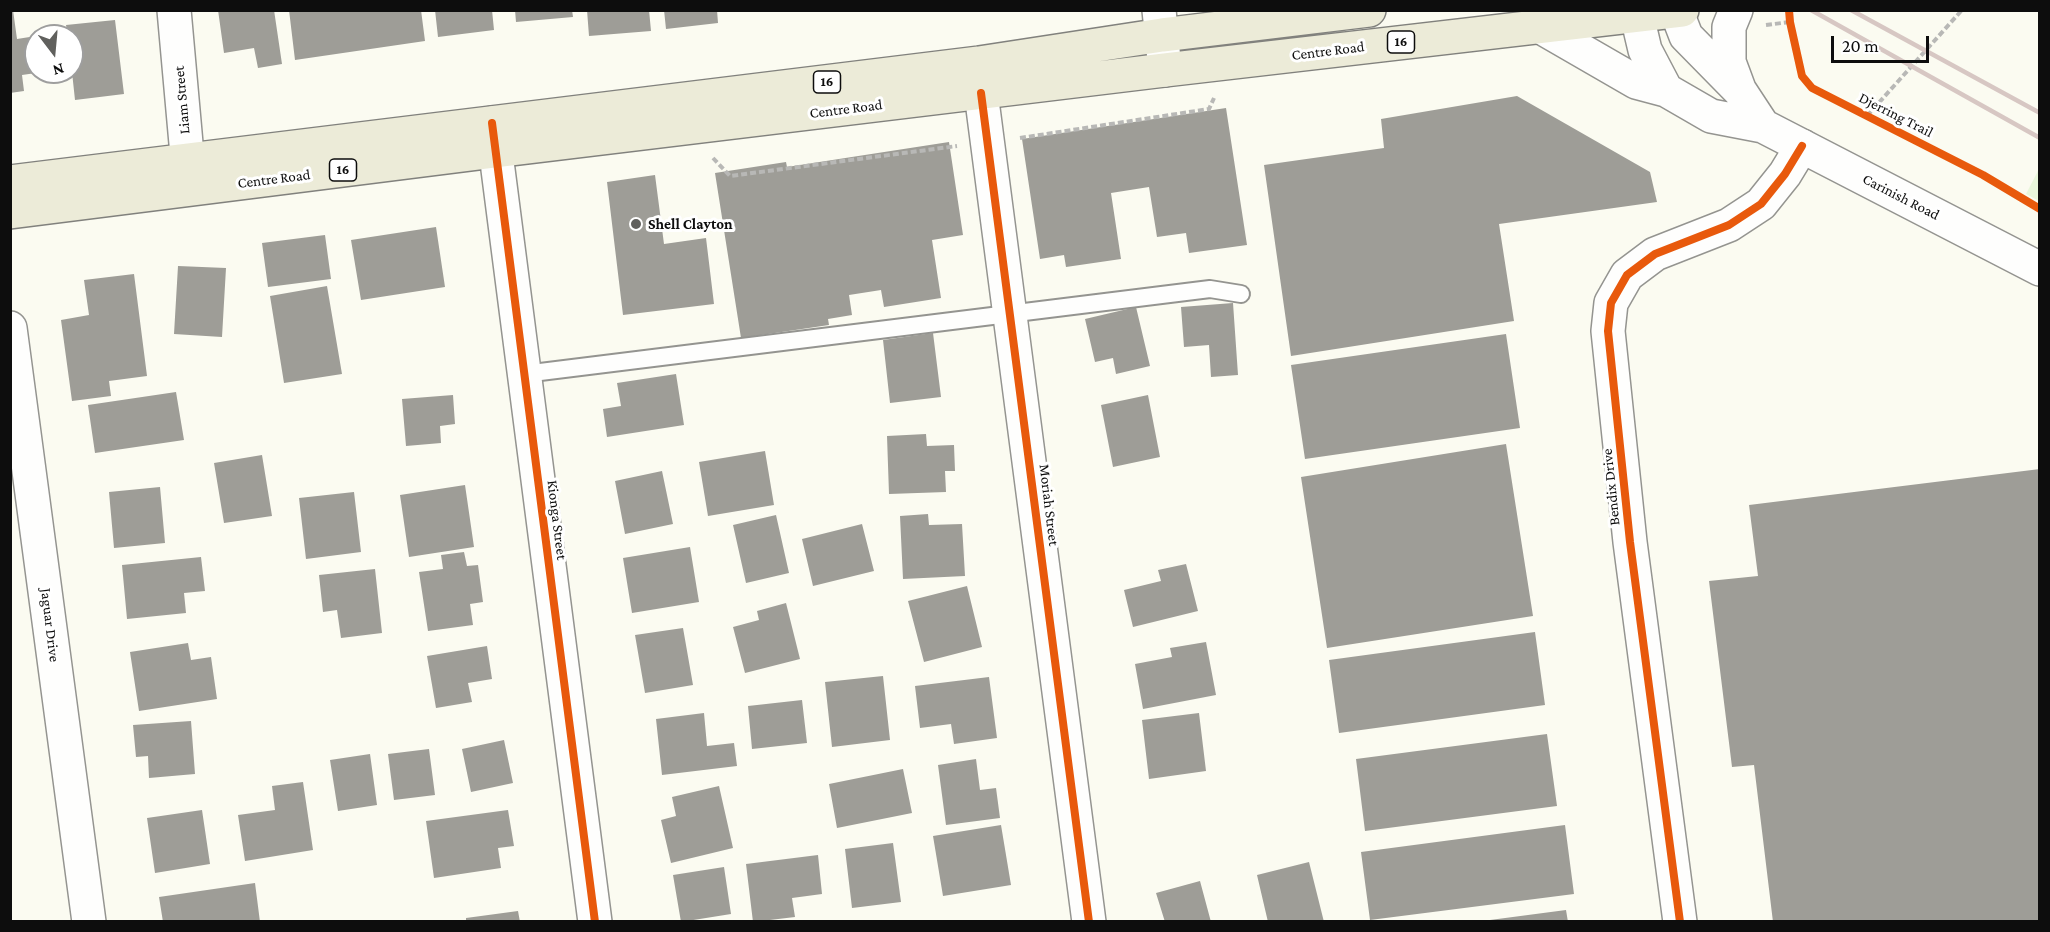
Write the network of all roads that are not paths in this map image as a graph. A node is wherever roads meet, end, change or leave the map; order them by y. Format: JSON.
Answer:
{"nodes":[{"id":1,"x":174,"y":10,"type":"edge"},
{"id":2,"x":1369,"y":10,"type":"edge"},
{"id":3,"x":1682,"y":10,"type":"edge"},
{"id":4,"x":1676,"y":11,"type":"edge"},
{"id":5,"x":1638,"y":13,"type":"edge"},
{"id":6,"x":1267,"y":16,"type":"edge"},
{"id":7,"x":1746,"y":19,"type":"edge"},
{"id":8,"x":1160,"y":23,"type":"edge"},
{"id":9,"x":1539,"y":26,"type":"junction"},
{"id":10,"x":1165,"y":70,"type":"junction"},
{"id":11,"x":1666,"y":90,"type":"junction"},
{"id":12,"x":1740,"y":91,"type":"junction"},
{"id":13,"x":981,"y":93,"type":"junction"},
{"id":14,"x":1763,"y":126,"type":"junction"},
{"id":15,"x":493,"y":137,"type":"junction"},
{"id":16,"x":1802,"y":146,"type":"junction"},
{"id":17,"x":189,"y":174,"type":"junction"},
{"id":18,"x":10,"y":182,"type":"edge"},
{"id":19,"x":10,"y":212,"type":"edge"},
{"id":20,"x":2040,"y":269,"type":"edge"},
{"id":21,"x":1241,"y":294,"type":"dead end"},
{"id":22,"x":1011,"y":313,"type":"junction"},
{"id":23,"x":10,"y":328,"type":"edge"},
{"id":24,"x":524,"y":374,"type":"junction"},
{"id":25,"x":88,"y":921,"type":"edge"},
{"id":26,"x":596,"y":921,"type":"edge"},
{"id":27,"x":1089,"y":921,"type":"edge"},
{"id":28,"x":1680,"y":921,"type":"edge"}],
"edges":[{"from":1,"to":17,"type":"street","name":"Liam Street"},
{"from":2,"to":6,"type":"main road","name":"Centre Road","number":"16"},
{"from":3,"to":4,"type":"main road","name":"Centre Road","number":"16"},
{"from":4,"to":5,"type":"main road","name":"Centre Road","number":"16"},
{"from":4,"to":12,"type":"street","name":"Carinish Road"},
{"from":5,"to":9,"type":"main road","name":"Centre Road","number":"16"},
{"from":5,"to":11,"type":"street"},
{"from":6,"to":8,"type":"main road","name":"Centre Road","number":"16"},
{"from":7,"to":12,"type":"street"},
{"from":8,"to":10,"type":"street"},
{"from":8,"to":15,"type":"main road","name":"Centre Road","number":"16"},
{"from":9,"to":10,"type":"main road","name":"Centre Road","number":"16"},
{"from":9,"to":11,"type":"street","name":"Carinish Road"},
{"from":10,"to":13,"type":"main road","name":"Centre Road","number":"16"},
{"from":11,"to":14,"type":"street","name":"Carinish Road"},
{"from":12,"to":14,"type":"street","name":"Carinish Road"},
{"from":13,"to":15,"type":"main road","name":"Centre Road","number":"16"},
{"from":13,"to":22,"type":"street","name":"Moriah Street"},
{"from":14,"to":16,"type":"street","name":"Carinish Road"},
{"from":15,"to":17,"type":"main road","name":"Centre Road","number":"16"},
{"from":15,"to":24,"type":"street","name":"Kionga Street"},
{"from":16,"to":20,"type":"street","name":"Carinish Road"},
{"from":16,"to":28,"type":"street","name":"Bendix Drive"},
{"from":17,"to":18,"type":"main road","name":"Centre Road","number":"16"},
{"from":17,"to":19,"type":"main road","name":"Centre Road","number":"16"},
{"from":21,"to":22,"type":"lane"},
{"from":22,"to":24,"type":"lane"},
{"from":22,"to":27,"type":"street","name":"Moriah Street"},
{"from":23,"to":25,"type":"street","name":"Jaguar Drive"},
{"from":24,"to":26,"type":"street","name":"Kionga Street"}]}
